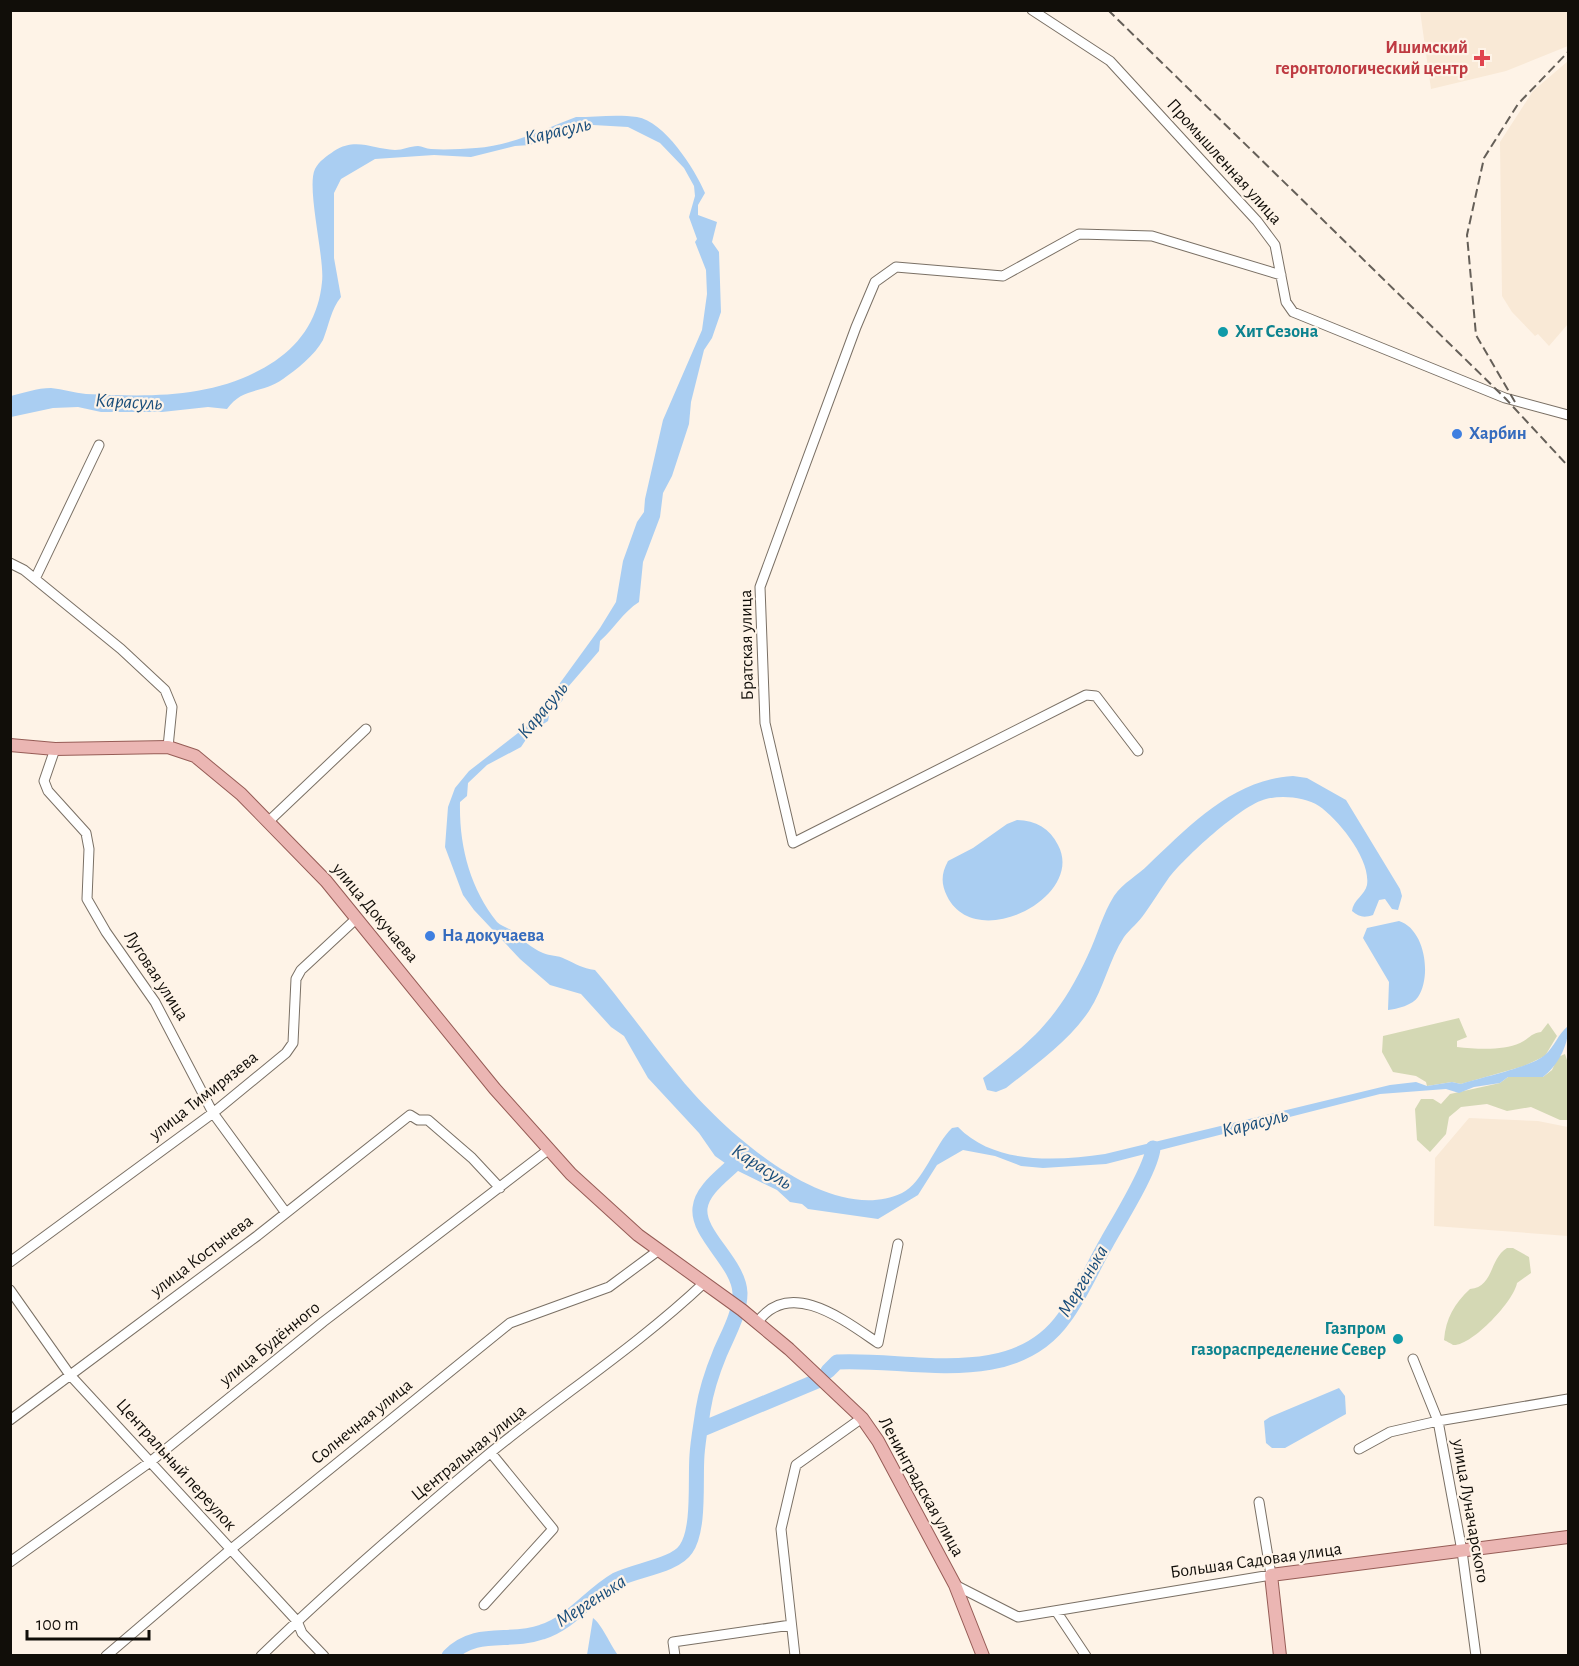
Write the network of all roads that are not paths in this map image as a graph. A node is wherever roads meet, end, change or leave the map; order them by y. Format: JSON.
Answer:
{"nodes":[{"id":1,"x":1032,"y":10,"type":"edge"},
{"id":2,"x":1281,"y":275,"type":"junction"},
{"id":3,"x":1569,"y":415,"type":"edge"},
{"id":4,"x":99,"y":445,"type":"dead end"},
{"id":5,"x":10,"y":563,"type":"edge"},
{"id":6,"x":35,"y":579,"type":"junction"},
{"id":7,"x":366,"y":729,"type":"dead end"},
{"id":8,"x":10,"y":745,"type":"edge"},
{"id":9,"x":168,"y":747,"type":"junction"},
{"id":10,"x":55,"y":748,"type":"junction"},
{"id":11,"x":1138,"y":751,"type":"dead end"},
{"id":12,"x":269,"y":821,"type":"junction"},
{"id":13,"x":357,"y":918,"type":"junction"},
{"id":14,"x":213,"y":1113,"type":"junction"},
{"id":15,"x":548,"y":1150,"type":"junction"},
{"id":16,"x":500,"y":1188,"type":"junction"},
{"id":17,"x":286,"y":1213,"type":"junction"},
{"id":18,"x":898,"y":1244,"type":"dead end"},
{"id":19,"x":659,"y":1250,"type":"junction"},
{"id":20,"x":10,"y":1262,"type":"edge"},
{"id":21,"x":704,"y":1283,"type":"junction"},
{"id":22,"x":10,"y":1290,"type":"edge"},
{"id":23,"x":742,"y":1310,"type":"joint"},
{"id":24,"x":757,"y":1323,"type":"junction"},
{"id":25,"x":1413,"y":1359,"type":"dead end"},
{"id":26,"x":70,"y":1375,"type":"junction"},
{"id":27,"x":1569,"y":1399,"type":"edge"},
{"id":28,"x":862,"y":1418,"type":"junction"},
{"id":29,"x":10,"y":1420,"type":"edge"},
{"id":30,"x":1438,"y":1421,"type":"junction"},
{"id":31,"x":1359,"y":1449,"type":"dead end"},
{"id":32,"x":490,"y":1453,"type":"junction"},
{"id":33,"x":150,"y":1462,"type":"junction"},
{"id":34,"x":1258,"y":1502,"type":"dead end"},
{"id":35,"x":1569,"y":1537,"type":"edge"},
{"id":36,"x":230,"y":1550,"type":"junction"},
{"id":37,"x":1462,"y":1551,"type":"junction"},
{"id":38,"x":10,"y":1562,"type":"edge"},
{"id":39,"x":1271,"y":1575,"type":"junction"},
{"id":40,"x":956,"y":1585,"type":"junction"},
{"id":41,"x":484,"y":1605,"type":"dead end"},
{"id":42,"x":1056,"y":1611,"type":"junction"},
{"id":43,"x":297,"y":1621,"type":"junction"},
{"id":44,"x":791,"y":1625,"type":"junction"},
{"id":45,"x":106,"y":1656,"type":"edge"},
{"id":46,"x":261,"y":1656,"type":"edge"},
{"id":47,"x":324,"y":1656,"type":"edge"},
{"id":48,"x":675,"y":1656,"type":"edge"},
{"id":49,"x":795,"y":1656,"type":"edge"},
{"id":50,"x":983,"y":1656,"type":"edge"},
{"id":51,"x":1086,"y":1656,"type":"edge"},
{"id":52,"x":1280,"y":1656,"type":"edge"},
{"id":53,"x":1476,"y":1656,"type":"edge"}],
"edges":[{"from":1,"to":2,"type":"street","name":"Промышленная улица"},
{"from":2,"to":3,"type":"street","name":"Промышленная улица"},
{"from":2,"to":11,"type":"street","name":"Братская улица"},
{"from":4,"to":6,"type":"street"},
{"from":5,"to":6,"type":"street"},
{"from":6,"to":9,"type":"street"},
{"from":7,"to":12,"type":"street"},
{"from":8,"to":10,"type":"main road"},
{"from":9,"to":10,"type":"main road"},
{"from":9,"to":12,"type":"main road","name":"улица Докучаева"},
{"from":10,"to":14,"type":"street","name":"Луговая улица"},
{"from":12,"to":13,"type":"main road","name":"улица Докучаева"},
{"from":13,"to":14,"type":"street","name":"улица Тимирязева"},
{"from":13,"to":15,"type":"main road","name":"улица Докучаева"},
{"from":14,"to":17,"type":"street","name":"Луговая улица"},
{"from":14,"to":20,"type":"street","name":"улица Тимирязева"},
{"from":15,"to":16,"type":"street","name":"улица Будённого"},
{"from":15,"to":19,"type":"main road","name":"улица Докучаева"},
{"from":16,"to":17,"type":"street","name":"улица Костычева"},
{"from":16,"to":33,"type":"street","name":"улица Будённого"},
{"from":17,"to":26,"type":"street","name":"улица Костычева"},
{"from":18,"to":24,"type":"street"},
{"from":19,"to":21,"type":"main road","name":"улица Докучаева"},
{"from":19,"to":36,"type":"street","name":"Солнечная улица"},
{"from":21,"to":23,"type":"main road","name":"улица Докучаева"},
{"from":21,"to":32,"type":"street","name":"Центральная улица"},
{"from":22,"to":26,"type":"street","name":"Центральный переулок"},
{"from":23,"to":24,"type":"main road","name":"Ленинградская улица"},
{"from":24,"to":28,"type":"main road","name":"Ленинградская улица"},
{"from":25,"to":30,"type":"street"},
{"from":26,"to":29,"type":"street","name":"улица Костычева"},
{"from":26,"to":33,"type":"street","name":"Центральный переулок"},
{"from":27,"to":30,"type":"street"},
{"from":28,"to":40,"type":"main road","name":"Ленинградская улица"},
{"from":28,"to":44,"type":"street"},
{"from":30,"to":31,"type":"street","name":"улица Луначарского"},
{"from":30,"to":37,"type":"street","name":"улица Луначарского"},
{"from":32,"to":41,"type":"street"},
{"from":32,"to":43,"type":"street","name":"Центральная улица"},
{"from":33,"to":36,"type":"street","name":"Центральный переулок"},
{"from":33,"to":38,"type":"street","name":"улица Будённого"},
{"from":34,"to":39,"type":"street"},
{"from":35,"to":37,"type":"main road","name":"Большая Садовая улица"},
{"from":36,"to":43,"type":"street","name":"Центральный переулок"},
{"from":36,"to":45,"type":"street","name":"Солнечная улица"},
{"from":37,"to":39,"type":"main road","name":"Большая Садовая улица"},
{"from":37,"to":53,"type":"street","name":"улица Луначарского"},
{"from":39,"to":42,"type":"street","name":"Большая Садовая улица"},
{"from":39,"to":52,"type":"main road"},
{"from":40,"to":42,"type":"street","name":"Большая Садовая улица"},
{"from":40,"to":50,"type":"main road","name":"Ленинградская улица"},
{"from":42,"to":51,"type":"street"},
{"from":43,"to":46,"type":"street","name":"Центральная улица"},
{"from":43,"to":47,"type":"street","name":"Центральный переулок"},
{"from":44,"to":48,"type":"street"},
{"from":44,"to":49,"type":"street"}]}
